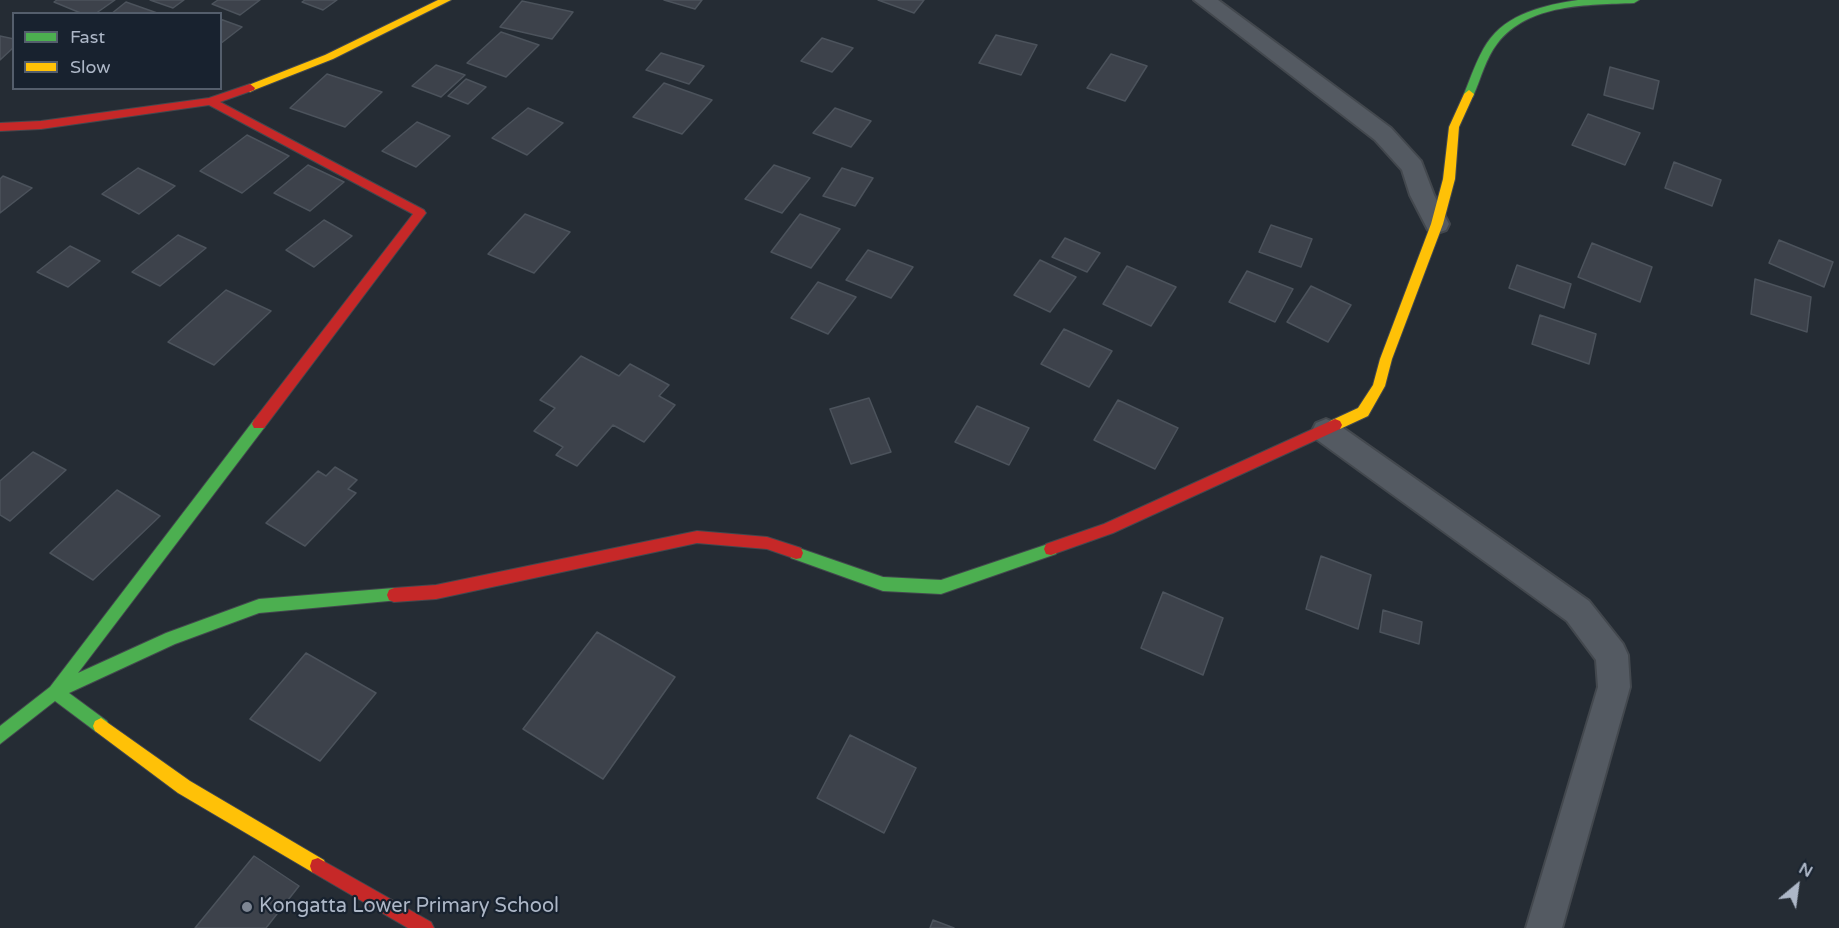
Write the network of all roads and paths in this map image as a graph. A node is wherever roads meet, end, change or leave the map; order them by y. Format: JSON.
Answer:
{"nodes":[{"id":1,"x":446,"y":0,"type":"edge"},
{"id":2,"x":1204,"y":0,"type":"edge"},
{"id":3,"x":1634,"y":0,"type":"edge"},
{"id":4,"x":210,"y":101,"type":"junction"},
{"id":5,"x":0,"y":127,"type":"edge"},
{"id":6,"x":1437,"y":224,"type":"junction"},
{"id":7,"x":1326,"y":430,"type":"junction"},
{"id":8,"x":55,"y":692,"type":"junction"},
{"id":9,"x":0,"y":736,"type":"edge"},
{"id":10,"x":425,"y":928,"type":"edge"},
{"id":11,"x":1544,"y":928,"type":"edge"}],
"edges":[{"from":1,"to":4,"type":"street"},
{"from":2,"to":6,"type":"street"},
{"from":3,"to":6,"type":"street"},
{"from":4,"to":5,"type":"street"},
{"from":4,"to":8,"type":"street"},
{"from":6,"to":7,"type":"street"},
{"from":7,"to":8,"type":"street"},
{"from":7,"to":11,"type":"street"},
{"from":8,"to":9,"type":"street"},
{"from":8,"to":10,"type":"street"}]}
